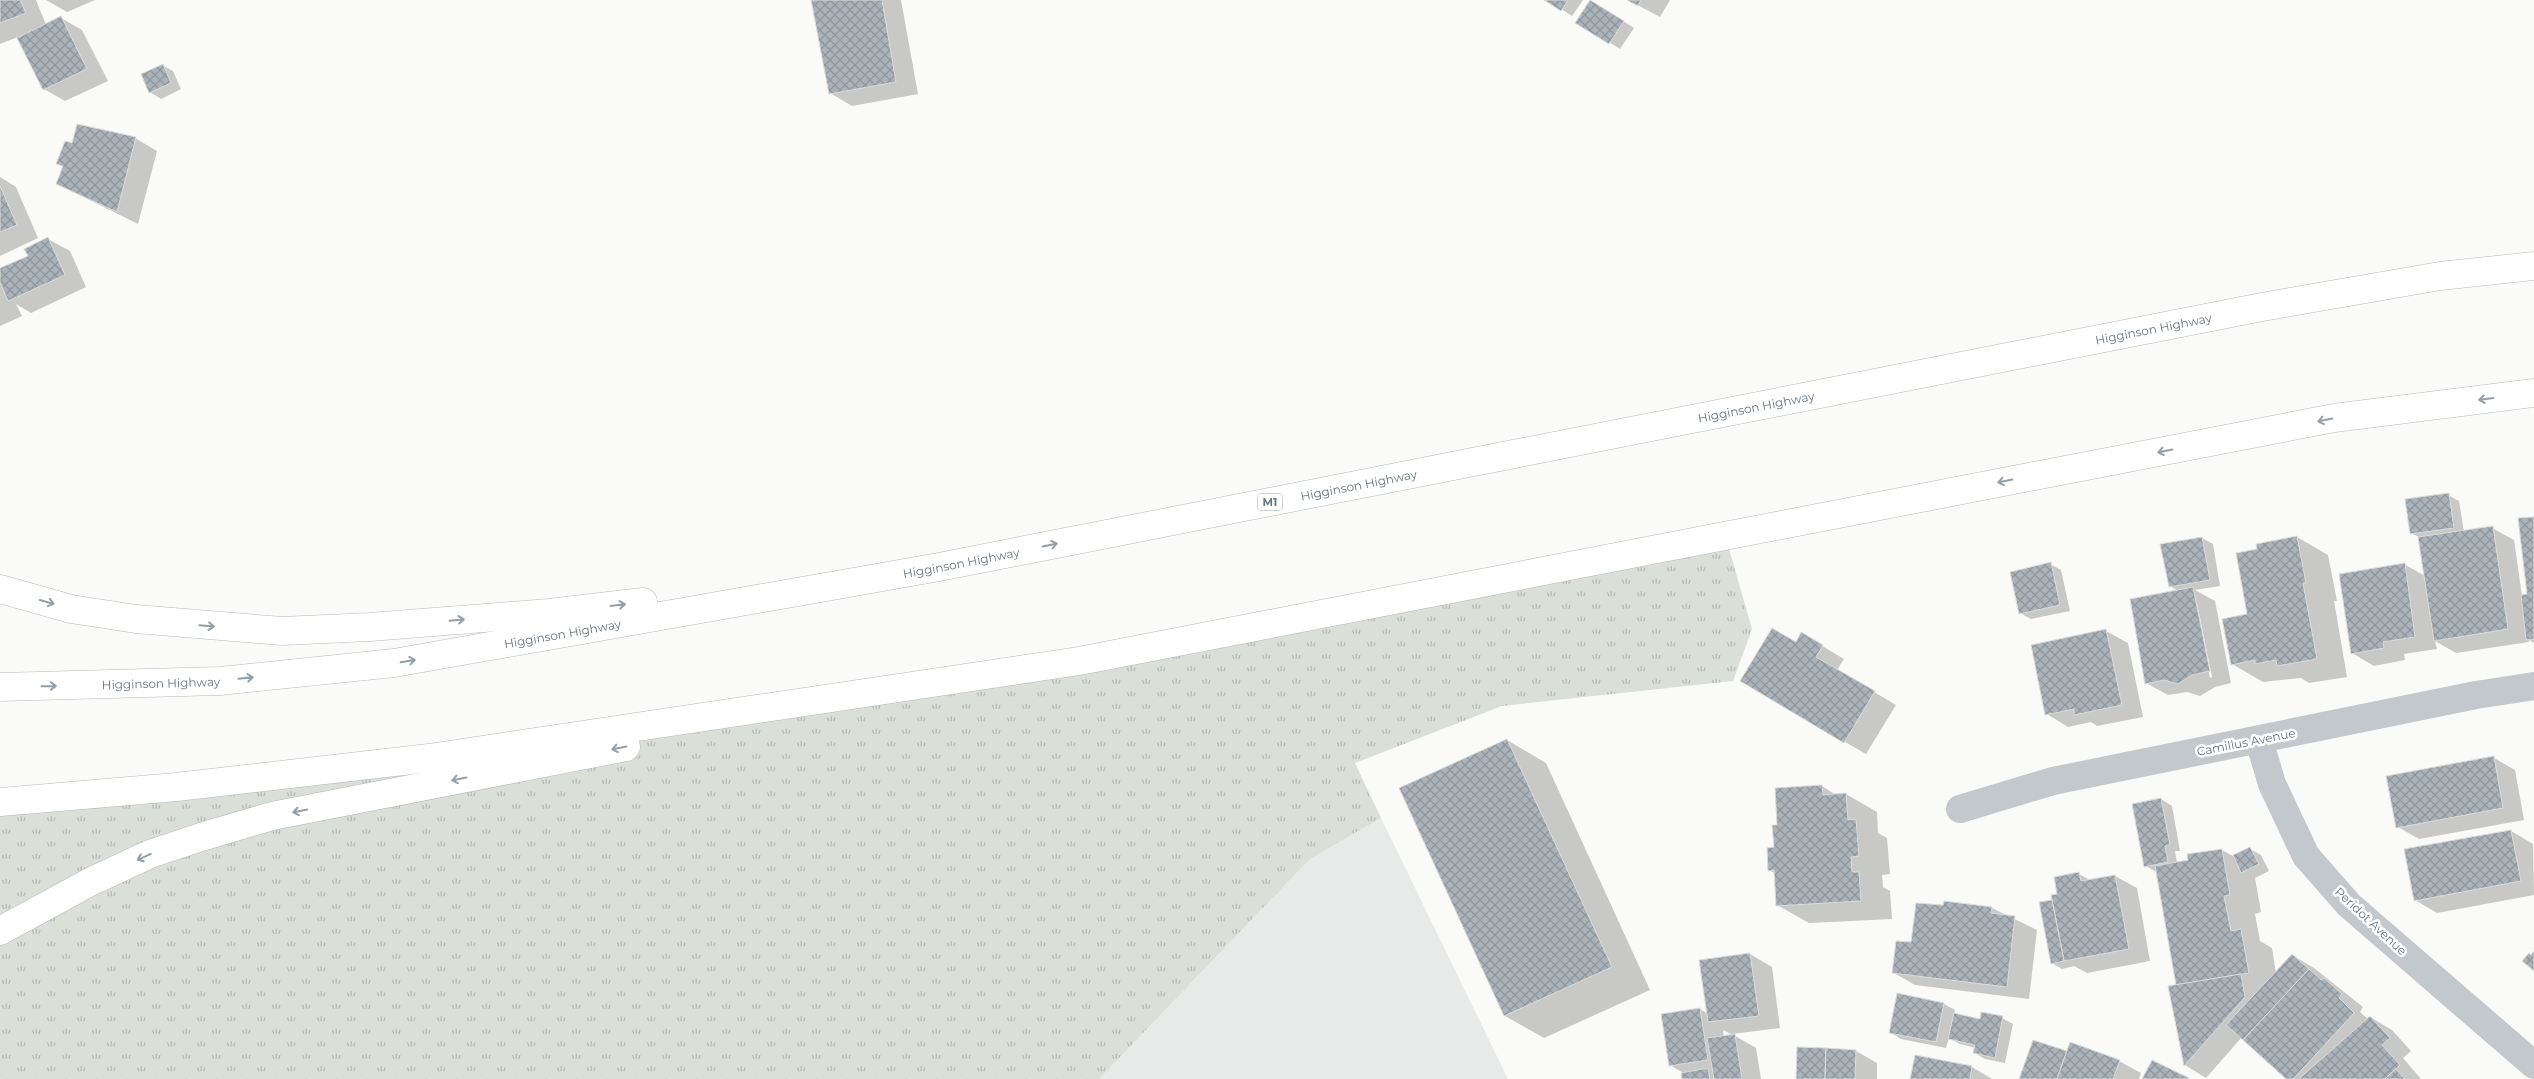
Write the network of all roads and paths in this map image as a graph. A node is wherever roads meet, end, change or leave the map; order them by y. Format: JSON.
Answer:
{"nodes":[{"id":1,"x":2534,"y":266,"type":"edge"},
{"id":2,"x":2534,"y":393,"type":"edge"},
{"id":3,"x":938,"y":567,"type":"junction"},
{"id":4,"x":0,"y":588,"type":"edge"},
{"id":5,"x":1079,"y":661,"type":"junction"},
{"id":6,"x":2534,"y":686,"type":"edge"},
{"id":7,"x":0,"y":687,"type":"edge"},
{"id":8,"x":2259,"y":740,"type":"junction"},
{"id":9,"x":0,"y":802,"type":"edge"},
{"id":10,"x":1960,"y":809,"type":"dead end"},
{"id":11,"x":0,"y":931,"type":"edge"},
{"id":12,"x":2534,"y":1065,"type":"edge"}],
"edges":[{"from":3,"to":1,"type":"highway","name":"Higginson Highway","number":"M1","one_way":true},
{"from":2,"to":5,"type":"highway","one_way":true},
{"from":4,"to":3,"type":"highway","one_way":true},
{"from":7,"to":3,"type":"highway","name":"Higginson Highway","number":"M1","one_way":true},
{"from":5,"to":9,"type":"highway"},
{"from":5,"to":11,"type":"highway","one_way":true},
{"from":6,"to":8,"type":"street","name":"Camillus Avenue"},
{"from":8,"to":10,"type":"street","name":"Camillus Avenue"},
{"from":8,"to":12,"type":"street","name":"Peridot Avenue"}]}
